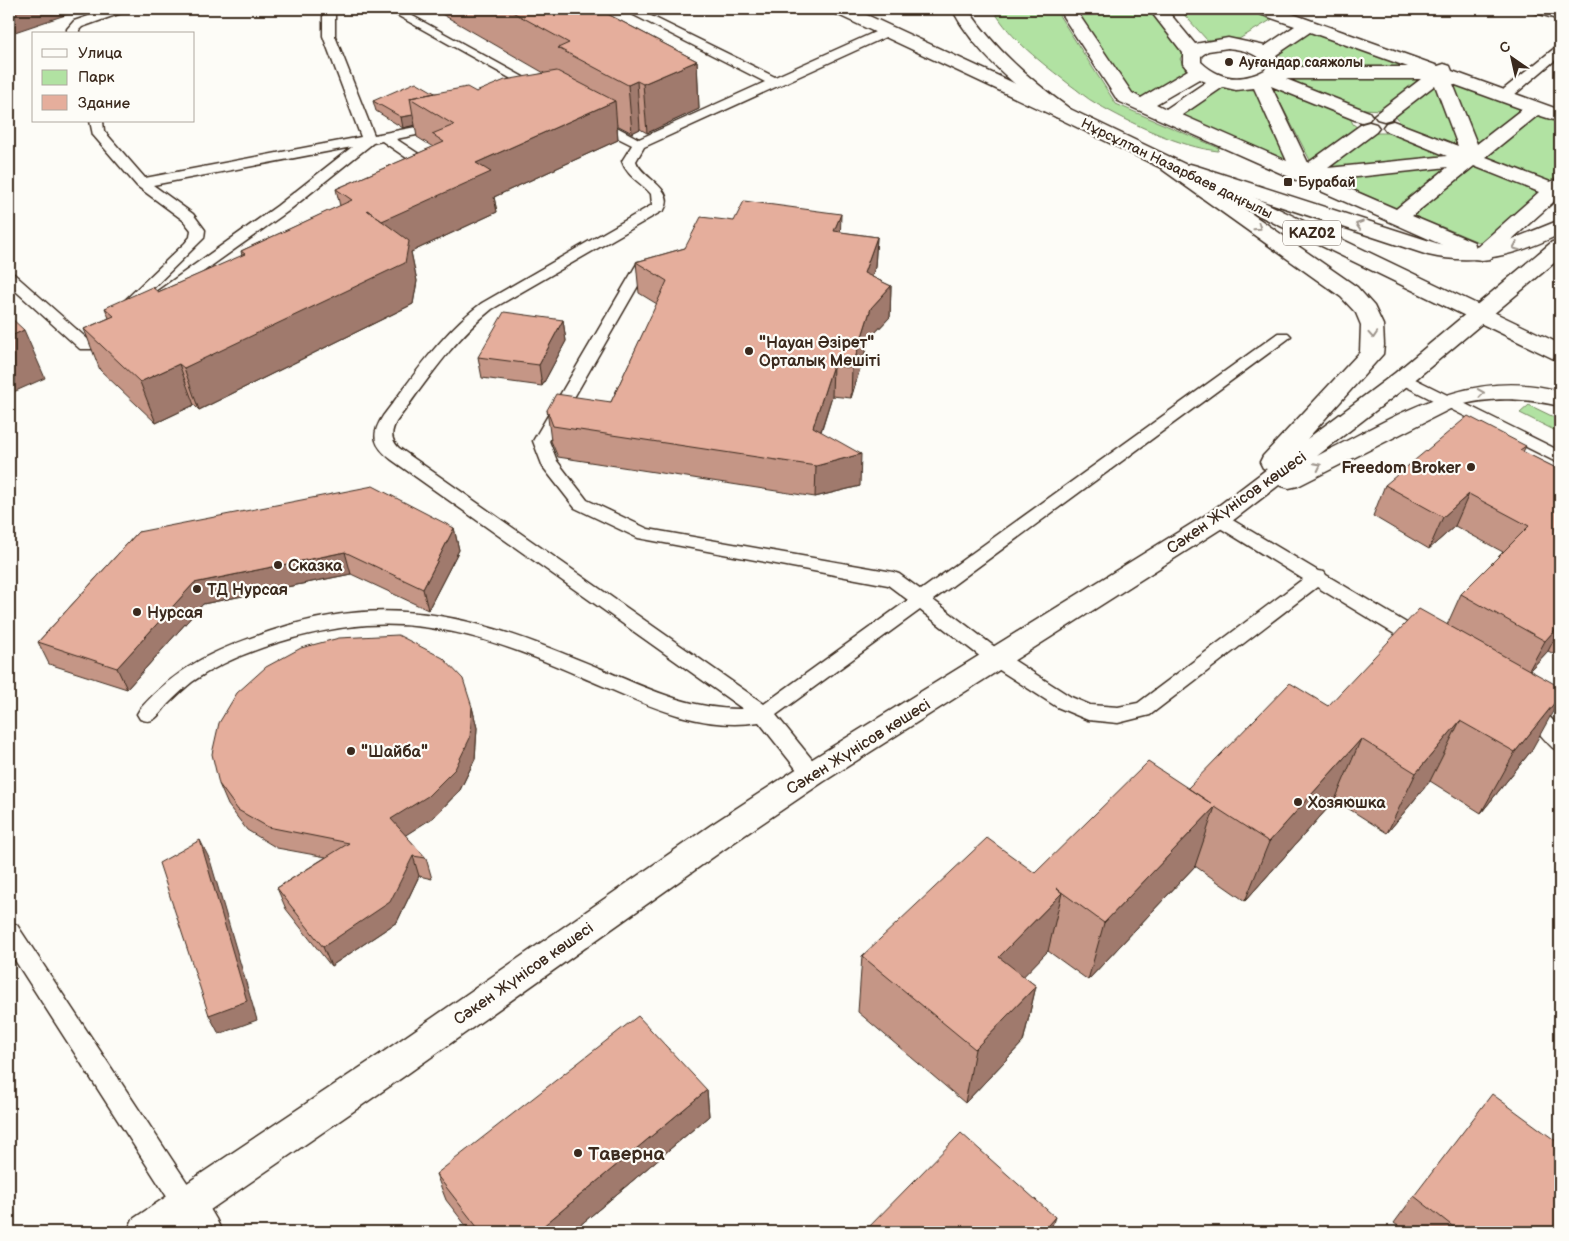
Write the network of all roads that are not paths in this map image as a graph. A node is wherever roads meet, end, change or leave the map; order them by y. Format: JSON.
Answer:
{"nodes":[{"id":1,"x":120,"y":9,"type":"edge"},
{"id":2,"x":329,"y":9,"type":"edge"},
{"id":3,"x":392,"y":9,"type":"edge"},
{"id":4,"x":628,"y":9,"type":"edge"},
{"id":5,"x":840,"y":9,"type":"edge"},
{"id":6,"x":960,"y":9,"type":"edge"},
{"id":7,"x":1067,"y":9,"type":"edge"},
{"id":8,"x":1263,"y":9,"type":"edge"},
{"id":9,"x":1536,"y":9,"type":"edge"},
{"id":10,"x":1560,"y":16,"type":"edge"},
{"id":11,"x":1172,"y":19,"type":"edge"},
{"id":12,"x":1274,"y":27,"type":"edge"},
{"id":13,"x":888,"y":31,"type":"junction"},
{"id":14,"x":73,"y":32,"type":"edge"},
{"id":15,"x":1241,"y":45,"type":"junction"},
{"id":16,"x":1560,"y":50,"type":"edge"},
{"id":17,"x":1199,"y":51,"type":"junction"},
{"id":18,"x":1265,"y":54,"type":"junction"},
{"id":19,"x":1442,"y":71,"type":"junction"},
{"id":20,"x":1267,"y":77,"type":"junction"},
{"id":21,"x":1220,"y":81,"type":"junction"},
{"id":22,"x":775,"y":82,"type":"junction"},
{"id":23,"x":1168,"y":90,"type":"junction"},
{"id":24,"x":1509,"y":92,"type":"junction"},
{"id":25,"x":546,"y":94,"type":"edge"},
{"id":26,"x":1192,"y":100,"type":"junction"},
{"id":27,"x":1142,"y":105,"type":"junction"},
{"id":28,"x":1536,"y":107,"type":"junction"},
{"id":29,"x":1560,"y":110,"type":"edge"},
{"id":30,"x":580,"y":112,"type":"edge"},
{"id":31,"x":1063,"y":113,"type":"junction"},
{"id":32,"x":1168,"y":116,"type":"junction"},
{"id":33,"x":1560,"y":116,"type":"edge"},
{"id":34,"x":1389,"y":121,"type":"junction"},
{"id":35,"x":96,"y":122,"type":"edge"},
{"id":36,"x":1366,"y":122,"type":"junction"},
{"id":37,"x":450,"y":125,"type":"edge"},
{"id":38,"x":384,"y":137,"type":"junction"},
{"id":39,"x":369,"y":140,"type":"junction"},
{"id":40,"x":639,"y":144,"type":"junction"},
{"id":41,"x":1473,"y":159,"type":"junction"},
{"id":42,"x":1161,"y":160,"type":"junction"},
{"id":43,"x":1304,"y":176,"type":"junction"},
{"id":44,"x":406,"y":182,"type":"edge"},
{"id":45,"x":142,"y":183,"type":"junction"},
{"id":46,"x":1557,"y":187,"type":"edge"},
{"id":47,"x":1397,"y":218,"type":"junction"},
{"id":48,"x":1560,"y":226,"type":"edge"},
{"id":49,"x":1560,"y":248,"type":"edge"},
{"id":50,"x":1474,"y":251,"type":"junction"},
{"id":51,"x":642,"y":265,"type":"edge"},
{"id":52,"x":9,"y":277,"type":"edge"},
{"id":53,"x":1480,"y":315,"type":"junction"},
{"id":54,"x":120,"y":320,"type":"joint"},
{"id":55,"x":101,"y":334,"type":"edge"},
{"id":56,"x":1283,"y":336,"type":"dead end"},
{"id":57,"x":1560,"y":353,"type":"edge"},
{"id":58,"x":1404,"y":378,"type":"junction"},
{"id":59,"x":1560,"y":399,"type":"edge"},
{"id":60,"x":1448,"y":401,"type":"junction"},
{"id":61,"x":1560,"y":458,"type":"edge"},
{"id":62,"x":1223,"y":515,"type":"junction"},
{"id":63,"x":1318,"y":577,"type":"junction"},
{"id":64,"x":921,"y":600,"type":"junction"},
{"id":65,"x":1442,"y":654,"type":"edge"},
{"id":66,"x":998,"y":659,"type":"junction"},
{"id":67,"x":1516,"y":700,"type":"edge"},
{"id":68,"x":148,"y":714,"type":"dead end"},
{"id":69,"x":764,"y":714,"type":"junction"},
{"id":70,"x":1560,"y":743,"type":"edge"},
{"id":71,"x":812,"y":774,"type":"junction"},
{"id":72,"x":9,"y":932,"type":"edge"},
{"id":73,"x":195,"y":1218,"type":"edge"},
{"id":74,"x":146,"y":1232,"type":"edge"}],
"edges":[{"from":1,"to":14,"type":"lane"},
{"from":2,"to":39,"type":"lane"},
{"from":3,"to":25,"type":"lane"},
{"from":4,"to":22,"type":"lane"},
{"from":5,"to":13,"type":"main road"},
{"from":6,"to":31,"type":"main road","number":"KАZ02"},
{"from":7,"to":27,"type":"main road"},
{"from":8,"to":12,"type":"main road"},
{"from":9,"to":10,"type":"lane"},
{"from":11,"to":17,"type":"main road"},
{"from":12,"to":15,"type":"main road"},
{"from":12,"to":18,"type":"main road"},
{"from":12,"to":19,"type":"lane"},
{"from":12,"to":19,"type":"main road"},
{"from":13,"to":22,"type":"lane"},
{"from":13,"to":31,"type":"main road"},
{"from":15,"to":17,"type":"main road"},
{"from":15,"to":18,"type":"main road"},
{"from":16,"to":24,"type":"lane"},
{"from":17,"to":21,"type":"main road"},
{"from":17,"to":23,"type":"main road"},
{"from":18,"to":20,"type":"main road"},
{"from":19,"to":20,"type":"main road"},
{"from":19,"to":24,"type":"lane"},
{"from":19,"to":28,"type":"main road"},
{"from":19,"to":34,"type":"main road"},
{"from":19,"to":41,"type":"main road"},
{"from":20,"to":21,"type":"main road"},
{"from":20,"to":36,"type":"main road"},
{"from":20,"to":43,"type":"main road"},
{"from":21,"to":26,"type":"main road"},
{"from":22,"to":40,"type":"lane"},
{"from":23,"to":26,"type":"main road"},
{"from":23,"to":27,"type":"main road"},
{"from":24,"to":29,"type":"lane"},
{"from":26,"to":32,"type":"main road"},
{"from":27,"to":32,"type":"main road"},
{"from":28,"to":33,"type":"main road"},
{"from":28,"to":41,"type":"main road"},
{"from":30,"to":40,"type":"lane"},
{"from":31,"to":42,"type":"main road","name":"Нұрсұлтан Назарбаев даңғылы","number":"KАZ02"},
{"from":32,"to":43,"type":"main road"},
{"from":34,"to":36,"type":"main road"},
{"from":34,"to":41,"type":"main road"},
{"from":35,"to":45,"type":"lane"},
{"from":36,"to":43,"type":"main road"},
{"from":37,"to":38,"type":"lane"},
{"from":38,"to":39,"type":"lane"},
{"from":38,"to":44,"type":"lane"},
{"from":39,"to":45,"type":"lane"},
{"from":39,"to":54,"type":"lane"},
{"from":40,"to":69,"type":"lane"},
{"from":41,"to":43,"type":"main road"},
{"from":41,"to":46,"type":"main road"},
{"from":41,"to":47,"type":"main road"},
{"from":50,"to":42,"type":"main road","one_way":true},
{"from":42,"to":53,"type":"main road","name":"Нұрсұлтан Назарбаев даңғылы","number":"KАZ02"},
{"from":42,"to":62,"type":"main road","one_way":true},
{"from":43,"to":47,"type":"main road"},
{"from":45,"to":54,"type":"lane"},
{"from":46,"to":50,"type":"main road"},
{"from":47,"to":50,"type":"main road"},
{"from":48,"to":50,"type":"main road","one_way":true},
{"from":49,"to":53,"type":"main road","name":"Сәкен Жүнісов көшесі"},
{"from":51,"to":64,"type":"lane"},
{"from":52,"to":55,"type":"lane"},
{"from":53,"to":57,"type":"main road","name":"Нұрсұлтан Назарбаев даңғылы","number":"KАZ02"},
{"from":53,"to":58,"type":"main road","name":"Сәкен Жүнісов көшесі"},
{"from":56,"to":64,"type":"lane"},
{"from":58,"to":60,"type":"lane"},
{"from":58,"to":62,"type":"main road","name":"Сәкен Жүнісов көшесі"},
{"from":60,"to":59,"type":"main road","one_way":true},
{"from":60,"to":61,"type":"lane"},
{"from":62,"to":60,"type":"main road","one_way":true},
{"from":62,"to":63,"type":"lane"},
{"from":62,"to":66,"type":"main road","name":"Сәкен Жүнісов көшесі"},
{"from":63,"to":65,"type":"lane"},
{"from":63,"to":66,"type":"lane"},
{"from":64,"to":66,"type":"lane"},
{"from":64,"to":69,"type":"lane"},
{"from":66,"to":71,"type":"main road","name":"Сәкен Жүнісов көшесі"},
{"from":67,"to":70,"type":"lane"},
{"from":68,"to":69,"type":"lane"},
{"from":69,"to":71,"type":"lane"},
{"from":71,"to":73,"type":"main road","name":"Сәкен Жүнісов көшесі"},
{"from":72,"to":73,"type":"lane"},
{"from":73,"to":74,"type":"main road","name":"Сәкен Жүнісов көшесі"}]}
